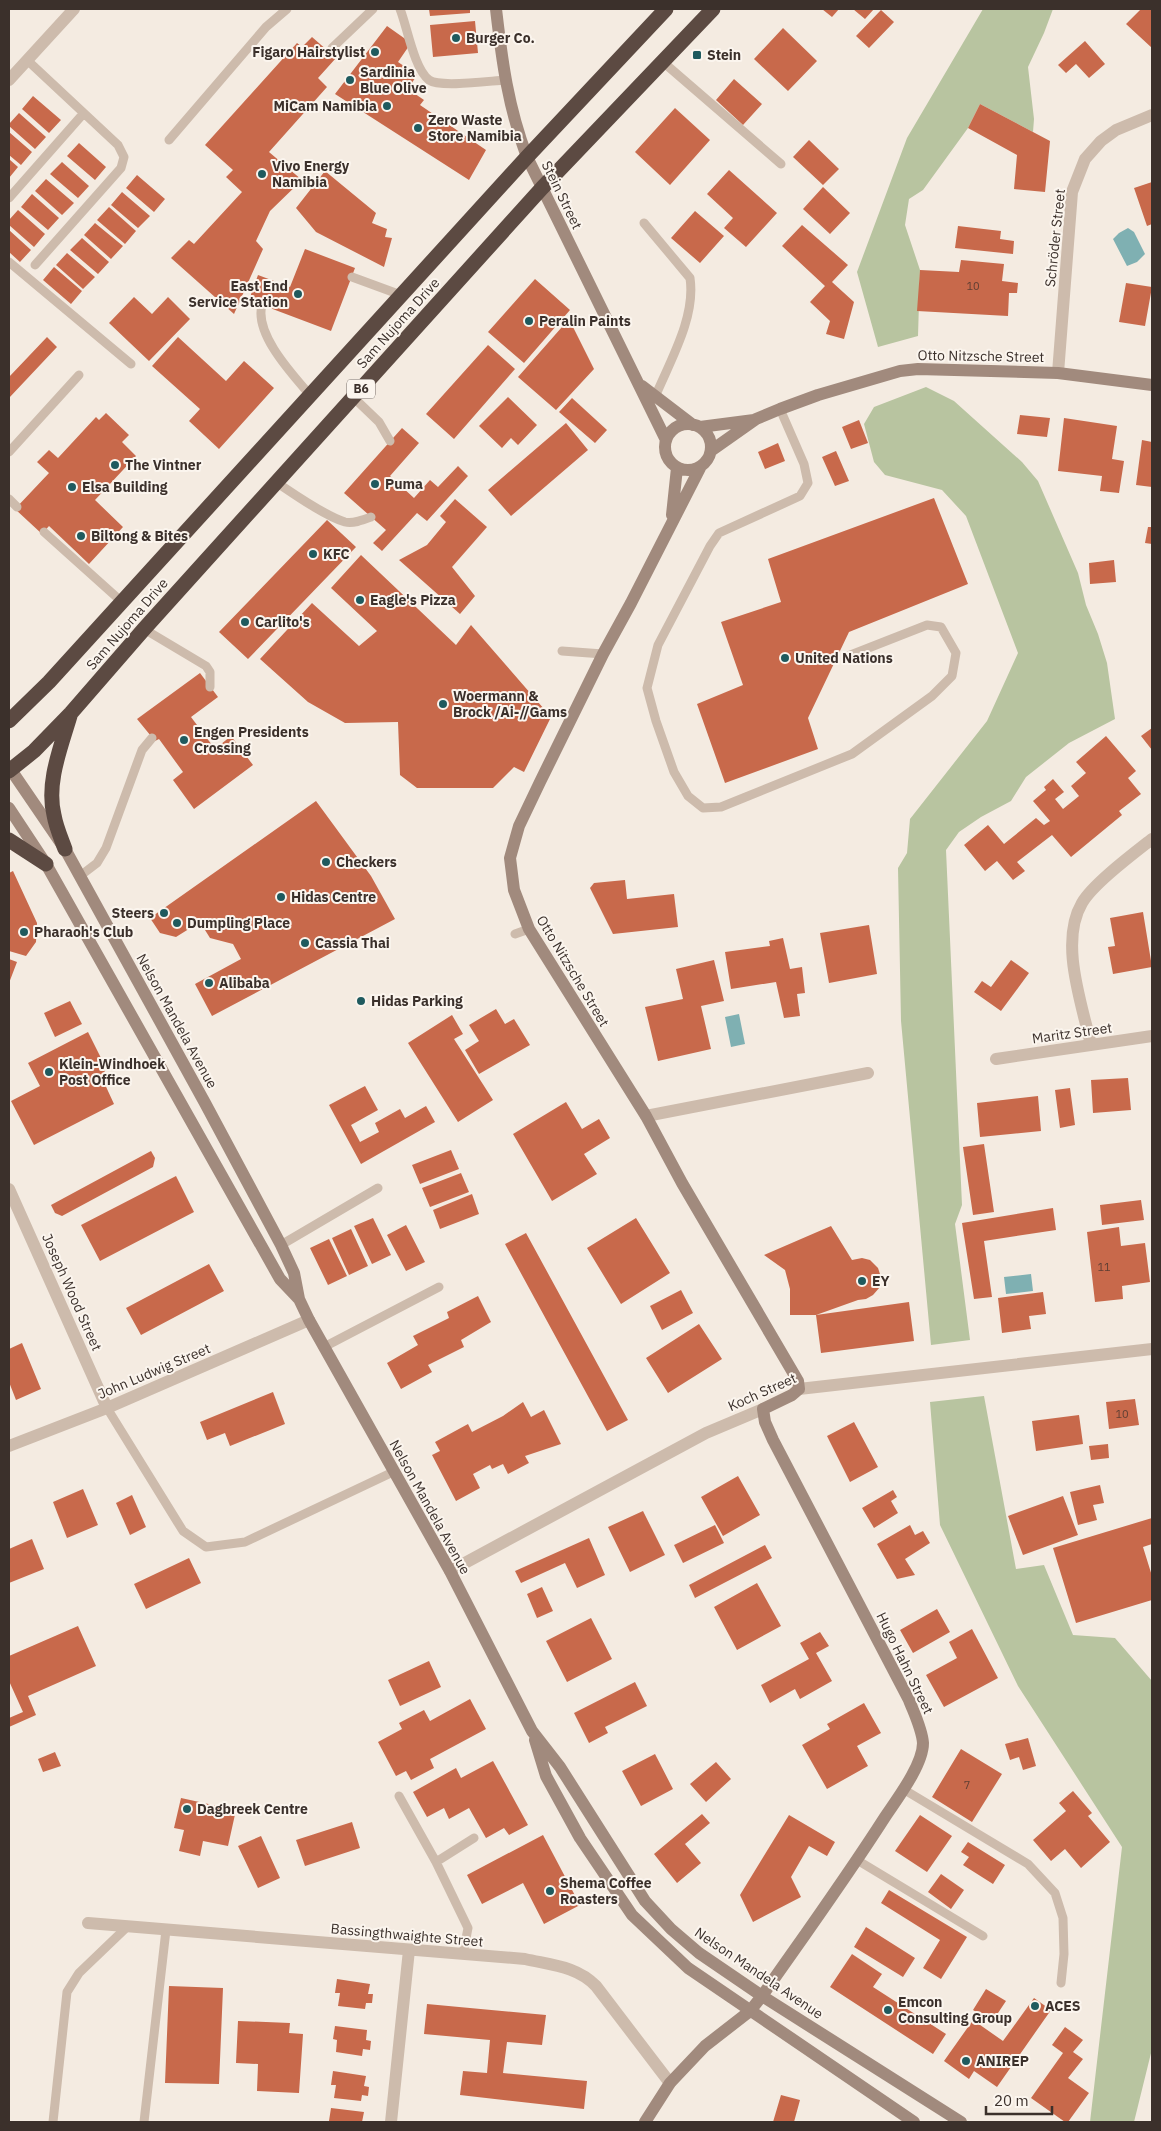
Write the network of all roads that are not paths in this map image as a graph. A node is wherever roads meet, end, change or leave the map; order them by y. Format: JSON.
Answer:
{"nodes":[{"id":1,"x":74,"y":9,"type":"edge"},
{"id":2,"x":287,"y":9,"type":"edge"},
{"id":3,"x":373,"y":9,"type":"edge"},
{"id":4,"x":400,"y":9,"type":"edge"},
{"id":5,"x":496,"y":9,"type":"edge"},
{"id":6,"x":666,"y":9,"type":"edge"},
{"id":7,"x":713,"y":9,"type":"edge"},
{"id":8,"x":332,"y":48,"type":"dead end"},
{"id":9,"x":27,"y":60,"type":"junction"},
{"id":10,"x":663,"y":62,"type":"junction"},
{"id":11,"x":9,"y":80,"type":"edge"},
{"id":12,"x":505,"y":80,"type":"junction"},
{"id":13,"x":83,"y":114,"type":"junction"},
{"id":14,"x":1152,"y":115,"type":"edge"},
{"id":15,"x":169,"y":140,"type":"dead end"},
{"id":16,"x":527,"y":157,"type":"junction"},
{"id":17,"x":781,"y":164,"type":"dead end"},
{"id":18,"x":542,"y":188,"type":"junction"},
{"id":19,"x":9,"y":198,"type":"edge"},
{"id":20,"x":644,"y":222,"type":"dead end"},
{"id":21,"x":9,"y":262,"type":"edge"},
{"id":22,"x":35,"y":265,"type":"dead end"},
{"id":23,"x":352,"y":277,"type":"dead end"},
{"id":24,"x":401,"y":295,"type":"junction"},
{"id":25,"x":262,"y":305,"type":"dead end"},
{"id":26,"x":131,"y":364,"type":"dead end"},
{"id":27,"x":1058,"y":373,"type":"junction"},
{"id":28,"x":79,"y":374,"type":"dead end"},
{"id":29,"x":639,"y":383,"type":"junction"},
{"id":30,"x":1152,"y":385,"type":"edge"},
{"id":31,"x":310,"y":395,"type":"junction"},
{"id":32,"x":353,"y":397,"type":"junction"},
{"id":33,"x":655,"y":397,"type":"junction"},
{"id":34,"x":780,"y":409,"type":"junction"},
{"id":35,"x":756,"y":419,"type":"junction"},
{"id":36,"x":696,"y":426,"type":"junction"},
{"id":37,"x":666,"y":440,"type":"junction"},
{"id":38,"x":390,"y":441,"type":"dead end"},
{"id":39,"x":712,"y":450,"type":"junction"},
{"id":40,"x":9,"y":452,"type":"edge"},
{"id":41,"x":677,"y":468,"type":"junction"},
{"id":42,"x":700,"y":468,"type":"junction"},
{"id":43,"x":276,"y":482,"type":"junction"},
{"id":44,"x":9,"y":500,"type":"edge"},
{"id":45,"x":17,"y":507,"type":"dead end"},
{"id":46,"x":371,"y":517,"type":"dead end"},
{"id":47,"x":671,"y":522,"type":"junction"},
{"id":48,"x":44,"y":532,"type":"dead end"},
{"id":49,"x":122,"y":602,"type":"junction"},
{"id":50,"x":144,"y":629,"type":"junction"},
{"id":51,"x":562,"y":651,"type":"dead end"},
{"id":52,"x":603,"y":654,"type":"junction"},
{"id":53,"x":848,"y":656,"type":"dead end"},
{"id":54,"x":210,"y":687,"type":"dead end"},
{"id":55,"x":71,"y":712,"type":"junction"},
{"id":56,"x":9,"y":721,"type":"edge"},
{"id":57,"x":152,"y":738,"type":"dead end"},
{"id":58,"x":9,"y":769,"type":"edge"},
{"id":59,"x":9,"y":808,"type":"edge"},
{"id":60,"x":1152,"y":839,"type":"edge"},
{"id":61,"x":9,"y":840,"type":"edge"},
{"id":62,"x":65,"y":849,"type":"junction"},
{"id":63,"x":46,"y":864,"type":"junction"},
{"id":64,"x":80,"y":876,"type":"junction"},
{"id":65,"x":529,"y":929,"type":"junction"},
{"id":66,"x":515,"y":934,"type":"dead end"},
{"id":67,"x":1152,"y":1036,"type":"edge"},
{"id":68,"x":1091,"y":1045,"type":"junction"},
{"id":69,"x":996,"y":1059,"type":"dead end"},
{"id":70,"x":868,"y":1073,"type":"dead end"},
{"id":71,"x":646,"y":1116,"type":"junction"},
{"id":72,"x":378,"y":1188,"type":"dead end"},
{"id":73,"x":9,"y":1189,"type":"edge"},
{"id":74,"x":281,"y":1245,"type":"junction"},
{"id":75,"x":438,"y":1287,"type":"dead end"},
{"id":76,"x":299,"y":1299,"type":"junction"},
{"id":77,"x":309,"y":1320,"type":"junction"},
{"id":78,"x":324,"y":1348,"type":"junction"},
{"id":79,"x":1152,"y":1349,"type":"edge"},
{"id":80,"x":799,"y":1389,"type":"junction"},
{"id":81,"x":107,"y":1408,"type":"junction"},
{"id":82,"x":763,"y":1409,"type":"junction"},
{"id":83,"x":9,"y":1446,"type":"edge"},
{"id":84,"x":393,"y":1472,"type":"junction"},
{"id":85,"x":450,"y":1571,"type":"junction"},
{"id":86,"x":532,"y":1731,"type":"junction"},
{"id":87,"x":903,"y":1789,"type":"junction"},
{"id":88,"x":399,"y":1796,"type":"dead end"},
{"id":89,"x":474,"y":1838,"type":"dead end"},
{"id":90,"x":857,"y":1860,"type":"junction"},
{"id":91,"x":436,"y":1862,"type":"junction"},
{"id":92,"x":88,"y":1923,"type":"dead end"},
{"id":93,"x":128,"y":1926,"type":"junction"},
{"id":94,"x":166,"y":1930,"type":"junction"},
{"id":95,"x":983,"y":1936,"type":"dead end"},
{"id":96,"x":409,"y":1950,"type":"junction"},
{"id":97,"x":464,"y":1954,"type":"junction"},
{"id":98,"x":1060,"y":1983,"type":"dead end"},
{"id":99,"x":762,"y":1996,"type":"junction"},
{"id":100,"x":750,"y":2012,"type":"junction"},
{"id":101,"x":670,"y":2083,"type":"junction"},
{"id":102,"x":53,"y":2122,"type":"edge"},
{"id":103,"x":144,"y":2122,"type":"edge"},
{"id":104,"x":391,"y":2122,"type":"edge"},
{"id":105,"x":646,"y":2122,"type":"edge"},
{"id":106,"x":914,"y":2122,"type":"edge"},
{"id":107,"x":961,"y":2122,"type":"edge"}],
"edges":[{"from":1,"to":9,"type":"street"},
{"from":2,"to":15,"type":"lane"},
{"from":3,"to":8,"type":"lane"},
{"from":4,"to":12,"type":"lane"},
{"from":5,"to":12,"type":"street","name":"Stein Street"},
{"from":6,"to":16,"type":"highway","name":"Sam Nujoma Drive","number":"B6"},
{"from":7,"to":10,"type":"highway","name":"Sam Nujoma Drive","number":"B6"},
{"from":9,"to":11,"type":"street"},
{"from":9,"to":13,"type":"lane"},
{"from":10,"to":17,"type":"lane"},
{"from":10,"to":18,"type":"highway","name":"Sam Nujoma Drive","number":"B6"},
{"from":12,"to":16,"type":"street","name":"Stein Street"},
{"from":13,"to":19,"type":"lane"},
{"from":13,"to":22,"type":"lane"},
{"from":14,"to":27,"type":"street","name":"Schröder Street"},
{"from":16,"to":18,"type":"street","name":"Stein Street"},
{"from":16,"to":24,"type":"highway","name":"Sam Nujoma Drive","number":"B6"},
{"from":18,"to":29,"type":"street","name":"Stein Street"},
{"from":18,"to":32,"type":"highway","name":"Sam Nujoma Drive","number":"B6"},
{"from":20,"to":33,"type":"lane"},
{"from":21,"to":26,"type":"lane"},
{"from":23,"to":24,"type":"lane"},
{"from":24,"to":31,"type":"highway","name":"Sam Nujoma Drive","number":"B6"},
{"from":25,"to":31,"type":"lane"},
{"from":27,"to":30,"type":"street","name":"Otto Nitzsche Street"},
{"from":27,"to":34,"type":"street","name":"Otto Nitzsche Street"},
{"from":28,"to":40,"type":"lane"},
{"from":29,"to":33,"type":"street","name":"Stein Street"},
{"from":29,"to":37,"type":"street","name":"Stein Street"},
{"from":31,"to":49,"type":"highway","name":"Sam Nujoma Drive","number":"B6"},
{"from":32,"to":38,"type":"lane"},
{"from":32,"to":43,"type":"highway","name":"Sam Nujoma Drive","number":"B6"},
{"from":33,"to":36,"type":"street","name":"Stein Street"},
{"from":34,"to":35,"type":"street","name":"Otto Nitzsche Street"},
{"from":34,"to":53,"type":"lane"},
{"from":35,"to":36,"type":"street","name":"Otto Nitzsche Street"},
{"from":35,"to":39,"type":"street","name":"Otto Nitzsche Street"},
{"from":36,"to":37,"type":"street"},
{"from":36,"to":39,"type":"street"},
{"from":37,"to":41,"type":"street"},
{"from":39,"to":42,"type":"street"},
{"from":41,"to":42,"type":"street"},
{"from":41,"to":47,"type":"street","name":"Otto Nitzsche Street"},
{"from":42,"to":47,"type":"street","name":"Otto Nitzsche Street"},
{"from":43,"to":46,"type":"lane"},
{"from":43,"to":50,"type":"highway","name":"Sam Nujoma Drive","number":"B6"},
{"from":44,"to":45,"type":"lane"},
{"from":47,"to":52,"type":"street","name":"Otto Nitzsche Street"},
{"from":48,"to":49,"type":"lane"},
{"from":49,"to":56,"type":"highway","name":"Sam Nujoma Drive","number":"B6"},
{"from":50,"to":54,"type":"lane"},
{"from":50,"to":55,"type":"highway","name":"Sam Nujoma Drive","number":"B6"},
{"from":51,"to":52,"type":"lane"},
{"from":52,"to":65,"type":"street","name":"Otto Nitzsche Street"},
{"from":55,"to":58,"type":"highway","name":"Sam Nujoma Drive","number":"B6"},
{"from":55,"to":62,"type":"highway"},
{"from":57,"to":64,"type":"lane"},
{"from":58,"to":62,"type":"street","name":"Nelson Mandela Avenue"},
{"from":59,"to":63,"type":"street","name":"Nelson Mandela Avenue"},
{"from":60,"to":68,"type":"street"},
{"from":61,"to":63,"type":"highway"},
{"from":62,"to":64,"type":"street","name":"Nelson Mandela Avenue"},
{"from":63,"to":76,"type":"street","name":"Nelson Mandela Avenue"},
{"from":64,"to":74,"type":"street","name":"Nelson Mandela Avenue"},
{"from":65,"to":66,"type":"lane"},
{"from":65,"to":71,"type":"street","name":"Otto Nitzsche Street"},
{"from":67,"to":68,"type":"street","name":"Maritz Street"},
{"from":68,"to":69,"type":"street","name":"Maritz Street"},
{"from":70,"to":71,"type":"street"},
{"from":71,"to":80,"type":"street","name":"Otto Nitzsche Street"},
{"from":72,"to":74,"type":"lane"},
{"from":73,"to":81,"type":"street","name":"Joseph Wood Street"},
{"from":74,"to":76,"type":"street","name":"Nelson Mandela Avenue"},
{"from":75,"to":78,"type":"lane"},
{"from":76,"to":77,"type":"street","name":"Nelson Mandela Avenue"},
{"from":77,"to":78,"type":"street","name":"Nelson Mandela Avenue"},
{"from":77,"to":81,"type":"street","name":"John Ludwig Street"},
{"from":78,"to":84,"type":"street","name":"Nelson Mandela Avenue"},
{"from":79,"to":80,"type":"street","name":"Koch Street"},
{"from":80,"to":82,"type":"street","name":"Koch Street"},
{"from":81,"to":83,"type":"street","name":"John Ludwig Street"},
{"from":81,"to":84,"type":"lane"},
{"from":82,"to":85,"type":"street","name":"Koch Street"},
{"from":82,"to":87,"type":"street","name":"Hugo Hahn Street"},
{"from":84,"to":85,"type":"street","name":"Nelson Mandela Avenue"},
{"from":85,"to":86,"type":"street","name":"Nelson Mandela Avenue"},
{"from":86,"to":99,"type":"street","name":"Nelson Mandela Avenue"},
{"from":86,"to":100,"type":"street","name":"Nelson Mandela Avenue"},
{"from":87,"to":90,"type":"street","name":"Hugo Hahn Street"},
{"from":87,"to":98,"type":"lane"},
{"from":88,"to":91,"type":"lane"},
{"from":89,"to":91,"type":"lane"},
{"from":90,"to":95,"type":"lane"},
{"from":90,"to":99,"type":"street","name":"Hugo Hahn Street"},
{"from":91,"to":97,"type":"lane"},
{"from":92,"to":93,"type":"street","name":"Bassingthwaighte Street"},
{"from":93,"to":94,"type":"street","name":"Bassingthwaighte Street"},
{"from":93,"to":102,"type":"lane"},
{"from":94,"to":96,"type":"street","name":"Bassingthwaighte Street"},
{"from":94,"to":103,"type":"lane"},
{"from":96,"to":97,"type":"street","name":"Bassingthwaighte Street"},
{"from":96,"to":104,"type":"street"},
{"from":97,"to":101,"type":"street","name":"Bassingthwaighte Street"},
{"from":99,"to":100,"type":"street","name":"Hugo Hahn Street"},
{"from":99,"to":107,"type":"street","name":"Nelson Mandela Avenue"},
{"from":100,"to":101,"type":"street","name":"Hugo Hahn Street"},
{"from":100,"to":106,"type":"street","name":"Nelson Mandela Avenue"},
{"from":101,"to":105,"type":"street","name":"Hugo Hahn Street"}]}
